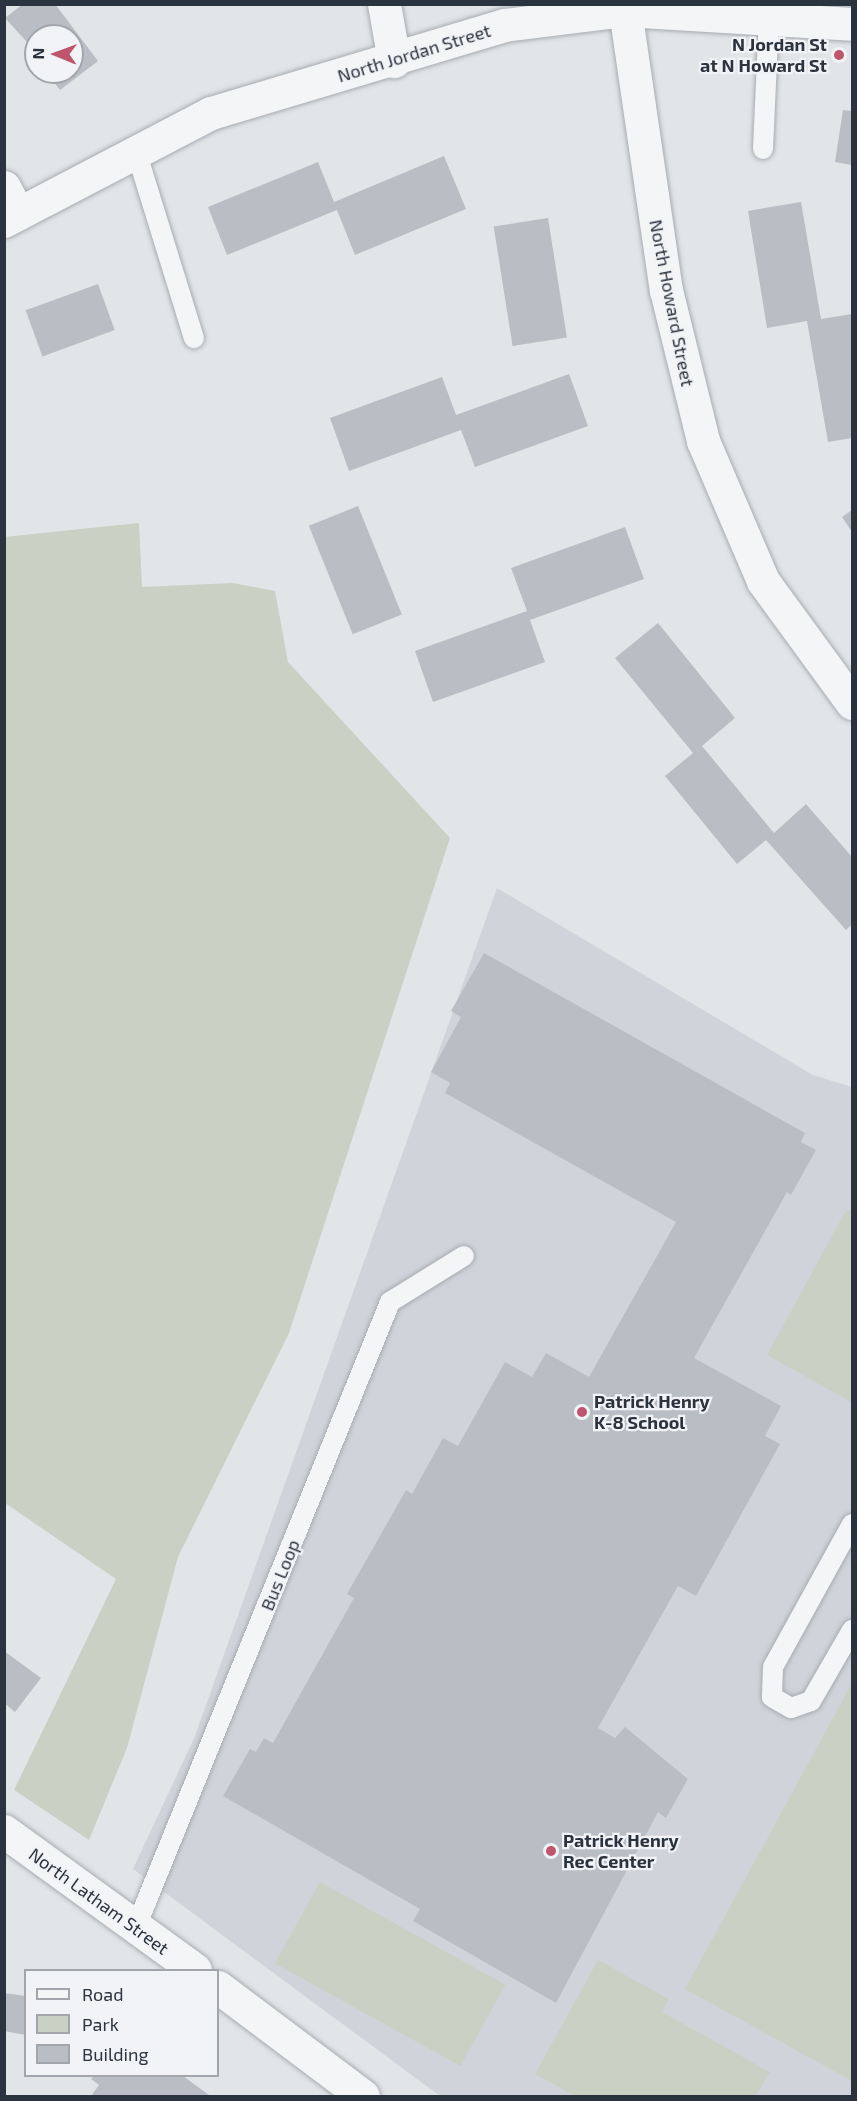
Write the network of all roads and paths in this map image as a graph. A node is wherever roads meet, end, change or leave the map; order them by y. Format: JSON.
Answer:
{"nodes":[{"id":1,"x":384,"y":4,"type":"edge"},
{"id":2,"x":624,"y":7,"type":"edge"},
{"id":3,"x":769,"y":16,"type":"junction"},
{"id":4,"x":852,"y":24,"type":"edge"},
{"id":5,"x":394,"y":61,"type":"junction"},
{"id":6,"x":762,"y":149,"type":"dead end"},
{"id":7,"x":136,"y":151,"type":"junction"},
{"id":8,"x":9,"y":207,"type":"edge"},
{"id":9,"x":194,"y":338,"type":"dead end"},
{"id":10,"x":852,"y":703,"type":"edge"},
{"id":11,"x":464,"y":1256,"type":"dead end"},
{"id":12,"x":852,"y":1524,"type":"edge"},
{"id":13,"x":852,"y":1630,"type":"edge"},
{"id":14,"x":6,"y":1835,"type":"edge"},
{"id":15,"x":136,"y":1928,"type":"junction"},
{"id":16,"x":192,"y":1969,"type":"edge"},
{"id":17,"x":219,"y":1989,"type":"edge"},
{"id":18,"x":363,"y":2097,"type":"edge"}],
"edges":[{"from":1,"to":5,"type":"street"},
{"from":2,"to":3,"type":"street","name":"North Jordan Street"},
{"from":2,"to":5,"type":"street","name":"North Jordan Street"},
{"from":2,"to":10,"type":"street","name":"North Howard Street"},
{"from":3,"to":4,"type":"street","name":"North Jordan Street"},
{"from":3,"to":6,"type":"lane"},
{"from":5,"to":7,"type":"street","name":"North Jordan Street"},
{"from":7,"to":8,"type":"street","name":"North Jordan Street"},
{"from":7,"to":9,"type":"lane"},
{"from":11,"to":15,"type":"lane","name":"Bus Loop"},
{"from":12,"to":13,"type":"lane"},
{"from":14,"to":15,"type":"street","name":"North Latham Street"},
{"from":15,"to":16,"type":"street","name":"North Latham Street"},
{"from":17,"to":18,"type":"street"}]}
